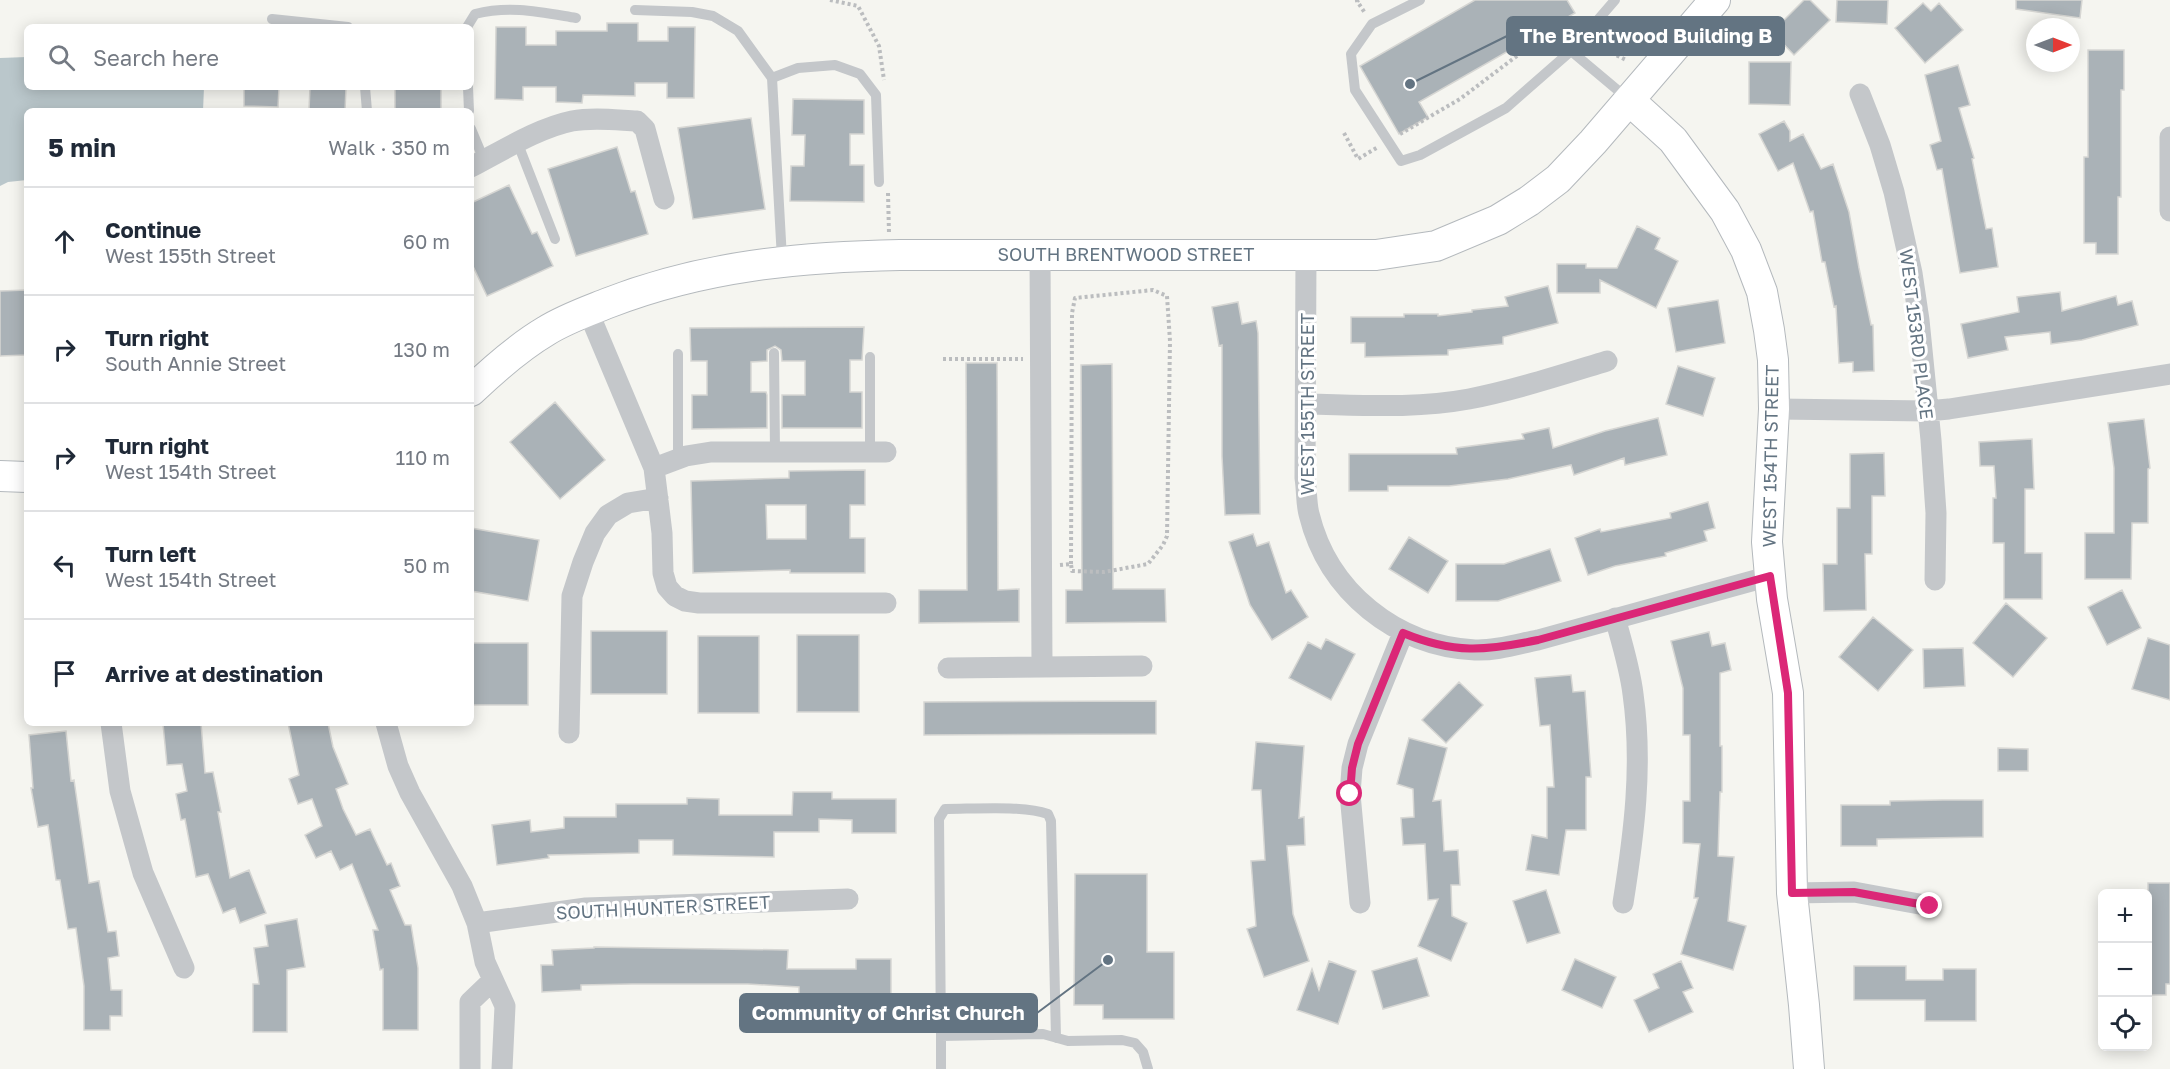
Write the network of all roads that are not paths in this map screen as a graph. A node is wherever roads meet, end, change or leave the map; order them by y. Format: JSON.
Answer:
{"nodes":[{"id":1,"x":1420,"y":0,"type":"edge"},
{"id":2,"x":1615,"y":0,"type":"edge"},
{"id":3,"x":1715,"y":0,"type":"edge"},
{"id":4,"x":635,"y":10,"type":"dead end"},
{"id":5,"x":576,"y":18,"type":"dead end"},
{"id":6,"x":272,"y":19,"type":"dead end"},
{"id":7,"x":320,"y":24,"type":"edge"},
{"id":8,"x":469,"y":24,"type":"edge"},
{"id":9,"x":1571,"y":51,"type":"junction"},
{"id":10,"x":772,"y":78,"type":"junction"},
{"id":11,"x":365,"y":90,"type":"edge"},
{"id":12,"x":468,"y":90,"type":"edge"},
{"id":13,"x":1860,"y":94,"type":"dead end"},
{"id":14,"x":1629,"y":100,"type":"junction"},
{"id":15,"x":367,"y":108,"type":"edge"},
{"id":16,"x":468,"y":108,"type":"edge"},
{"id":17,"x":2170,"y":137,"type":"edge"},
{"id":18,"x":474,"y":144,"type":"edge"},
{"id":19,"x":518,"y":144,"type":"junction"},
{"id":20,"x":478,"y":164,"type":"edge"},
{"id":21,"x":879,"y":182,"type":"dead end"},
{"id":22,"x":664,"y":199,"type":"dead end"},
{"id":23,"x":2170,"y":211,"type":"edge"},
{"id":24,"x":555,"y":239,"type":"dead end"},
{"id":25,"x":1306,"y":254,"type":"junction"},
{"id":26,"x":1041,"y":255,"type":"junction"},
{"id":27,"x":782,"y":261,"type":"junction"},
{"id":28,"x":588,"y":311,"type":"junction"},
{"id":29,"x":774,"y":353,"type":"dead end"},
{"id":30,"x":678,"y":354,"type":"dead end"},
{"id":31,"x":870,"y":357,"type":"dead end"},
{"id":32,"x":1607,"y":361,"type":"dead end"},
{"id":33,"x":2170,"y":374,"type":"edge"},
{"id":34,"x":474,"y":388,"type":"edge"},
{"id":35,"x":1307,"y":404,"type":"junction"},
{"id":36,"x":1774,"y":409,"type":"junction"},
{"id":37,"x":1927,"y":411,"type":"junction"},
{"id":38,"x":775,"y":452,"type":"junction"},
{"id":39,"x":878,"y":452,"type":"joint"},
{"id":40,"x":678,"y":459,"type":"junction"},
{"id":41,"x":654,"y":468,"type":"junction"},
{"id":42,"x":0,"y":476,"type":"edge"},
{"id":43,"x":24,"y":477,"type":"edge"},
{"id":44,"x":658,"y":498,"type":"junction"},
{"id":45,"x":1770,"y":576,"type":"junction"},
{"id":46,"x":1935,"y":580,"type":"dead end"},
{"id":47,"x":886,"y":603,"type":"dead end"},
{"id":48,"x":1615,"y":618,"type":"junction"},
{"id":49,"x":1403,"y":633,"type":"junction"},
{"id":50,"x":1142,"y":666,"type":"dead end"},
{"id":51,"x":1042,"y":667,"type":"junction"},
{"id":52,"x":948,"y":668,"type":"dead end"},
{"id":53,"x":111,"y":726,"type":"edge"},
{"id":54,"x":387,"y":726,"type":"edge"},
{"id":55,"x":569,"y":733,"type":"dead end"},
{"id":56,"x":1792,"y":893,"type":"junction"},
{"id":57,"x":848,"y":899,"type":"dead end"},
{"id":58,"x":1360,"y":903,"type":"dead end"},
{"id":59,"x":1623,"y":903,"type":"dead end"},
{"id":60,"x":1930,"y":906,"type":"dead end"},
{"id":61,"x":477,"y":923,"type":"junction"},
{"id":62,"x":184,"y":968,"type":"dead end"},
{"id":63,"x":492,"y":980,"type":"junction"},
{"id":64,"x":941,"y":1036,"type":"junction"},
{"id":65,"x":1056,"y":1038,"type":"junction"},
{"id":66,"x":470,"y":1069,"type":"edge"},
{"id":67,"x":502,"y":1069,"type":"edge"},
{"id":68,"x":941,"y":1069,"type":"edge"},
{"id":69,"x":1148,"y":1069,"type":"edge"},
{"id":70,"x":1809,"y":1069,"type":"edge"}],
"edges":[{"from":1,"to":9,"type":"lane"},
{"from":2,"to":9,"type":"lane"},
{"from":3,"to":14,"type":"street","name":"SOUTH BRENTWOOD STREET"},
{"from":4,"to":10,"type":"lane"},
{"from":5,"to":8,"type":"lane"},
{"from":6,"to":7,"type":"lane"},
{"from":9,"to":14,"type":"lane"},
{"from":10,"to":21,"type":"lane"},
{"from":10,"to":27,"type":"lane"},
{"from":11,"to":15,"type":"lane"},
{"from":12,"to":16,"type":"lane"},
{"from":13,"to":37,"type":"street","name":"WEST 153RD PLACE"},
{"from":14,"to":25,"type":"street","name":"SOUTH BRENTWOOD STREET"},
{"from":14,"to":36,"type":"street","name":"WEST 154TH STREET"},
{"from":17,"to":23,"type":"street"},
{"from":18,"to":20,"type":"lane"},
{"from":19,"to":20,"type":"street"},
{"from":19,"to":22,"type":"street"},
{"from":19,"to":24,"type":"lane"},
{"from":25,"to":26,"type":"street","name":"SOUTH BRENTWOOD STREET"},
{"from":25,"to":35,"type":"street","name":"WEST 155TH STREET"},
{"from":26,"to":27,"type":"street","name":"SOUTH BRENTWOOD STREET"},
{"from":26,"to":51,"type":"street"},
{"from":27,"to":28,"type":"street","name":"SOUTH BRENTWOOD STREET"},
{"from":28,"to":34,"type":"street","name":"SOUTH BRENTWOOD STREET"},
{"from":28,"to":41,"type":"street"},
{"from":29,"to":38,"type":"lane"},
{"from":30,"to":40,"type":"lane"},
{"from":31,"to":39,"type":"lane"},
{"from":32,"to":35,"type":"street"},
{"from":33,"to":37,"type":"street"},
{"from":35,"to":49,"type":"street","name":"WEST 155TH STREET"},
{"from":36,"to":37,"type":"street"},
{"from":36,"to":45,"type":"street","name":"WEST 154TH STREET"},
{"from":37,"to":46,"type":"street","name":"WEST 153RD PLACE"},
{"from":38,"to":39,"type":"street"},
{"from":38,"to":40,"type":"street"},
{"from":40,"to":41,"type":"street"},
{"from":41,"to":44,"type":"street"},
{"from":42,"to":43,"type":"street"},
{"from":44,"to":47,"type":"street"},
{"from":44,"to":55,"type":"street"},
{"from":45,"to":48,"type":"street","name":"WEST 155TH STREET"},
{"from":45,"to":56,"type":"street","name":"WEST 154TH STREET"},
{"from":48,"to":49,"type":"street","name":"WEST 155TH STREET"},
{"from":48,"to":59,"type":"street"},
{"from":49,"to":58,"type":"street"},
{"from":50,"to":51,"type":"street"},
{"from":51,"to":52,"type":"street"},
{"from":53,"to":62,"type":"street"},
{"from":54,"to":61,"type":"street"},
{"from":56,"to":60,"type":"street"},
{"from":56,"to":70,"type":"street","name":"WEST 154TH STREET"},
{"from":57,"to":61,"type":"street","name":"SOUTH HUNTER STREET"},
{"from":61,"to":63,"type":"street"},
{"from":63,"to":66,"type":"street"},
{"from":63,"to":67,"type":"street"},
{"from":64,"to":65,"type":"lane"},
{"from":64,"to":65,"type":"lane"},
{"from":64,"to":68,"type":"lane"},
{"from":65,"to":69,"type":"lane"}]}
